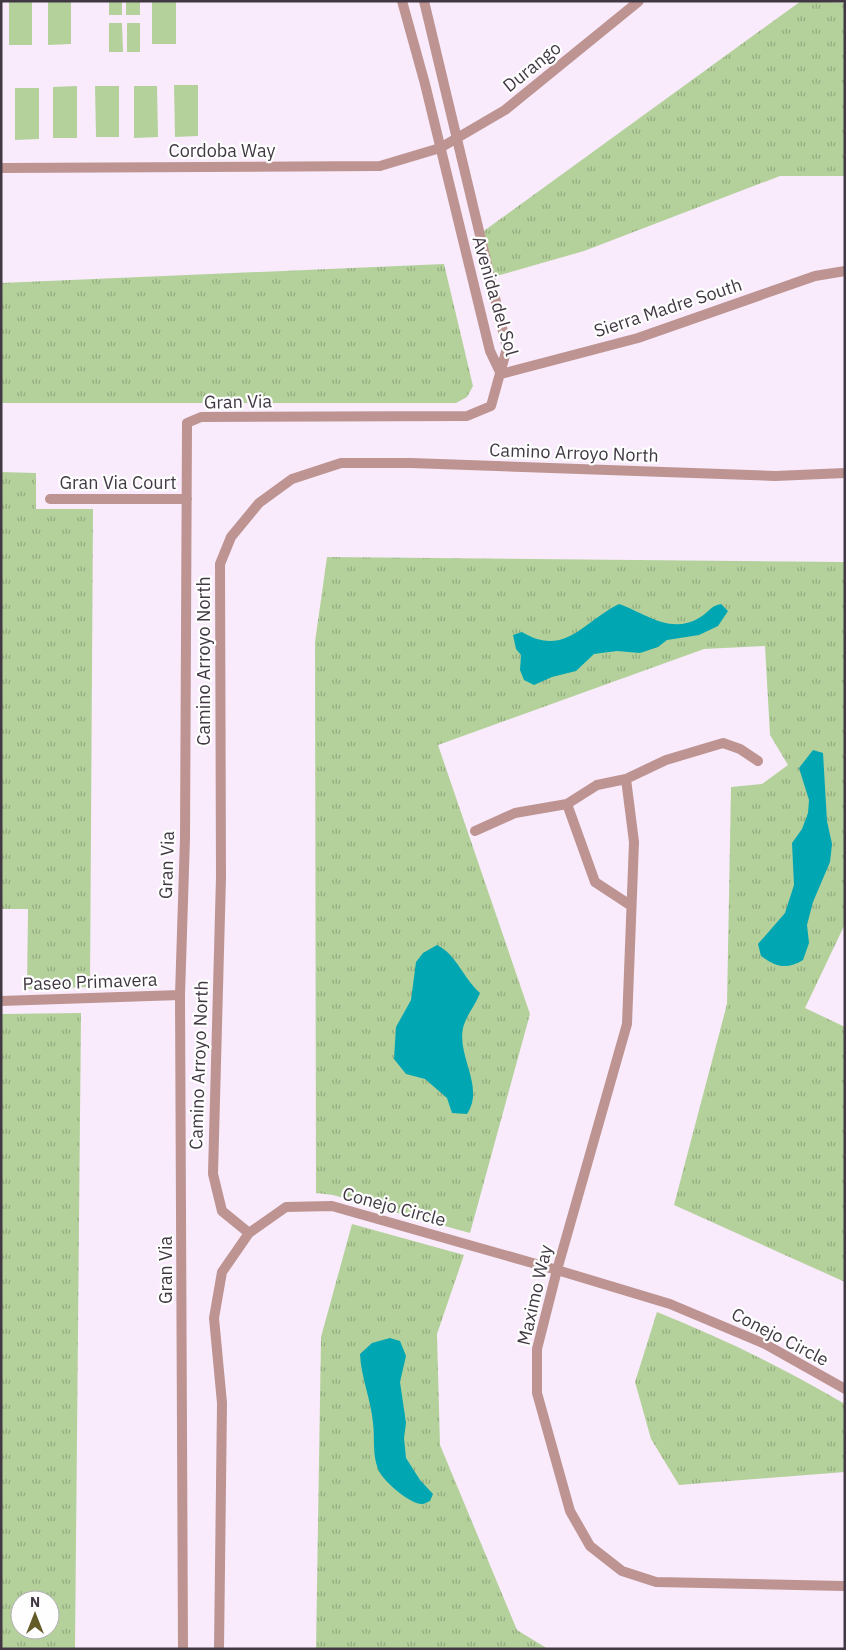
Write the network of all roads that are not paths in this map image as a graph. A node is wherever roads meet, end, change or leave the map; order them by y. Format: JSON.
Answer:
{"nodes":[{"id":1,"x":402,"y":1,"type":"edge"},
{"id":2,"x":424,"y":1,"type":"edge"},
{"id":3,"x":639,"y":1,"type":"edge"},
{"id":4,"x":458,"y":138,"type":"junction"},
{"id":5,"x":440,"y":148,"type":"junction"},
{"id":6,"x":1,"y":168,"type":"edge"},
{"id":7,"x":845,"y":272,"type":"edge"},
{"id":8,"x":501,"y":374,"type":"junction"},
{"id":9,"x":845,"y":473,"type":"edge"},
{"id":10,"x":50,"y":499,"type":"dead end"},
{"id":11,"x":186,"y":499,"type":"junction"},
{"id":12,"x":758,"y":761,"type":"dead end"},
{"id":13,"x":626,"y":779,"type":"junction"},
{"id":14,"x":567,"y":804,"type":"junction"},
{"id":15,"x":475,"y":831,"type":"dead end"},
{"id":16,"x":630,"y":905,"type":"junction"},
{"id":17,"x":180,"y":996,"type":"junction"},
{"id":18,"x":1,"y":1001,"type":"edge"},
{"id":19,"x":249,"y":1232,"type":"junction"},
{"id":20,"x":557,"y":1270,"type":"junction"},
{"id":21,"x":845,"y":1389,"type":"edge"},
{"id":22,"x":844,"y":1586,"type":"edge"},
{"id":23,"x":183,"y":1649,"type":"edge"},
{"id":24,"x":219,"y":1649,"type":"edge"}],
"edges":[{"from":1,"to":5,"type":"street","name":"Avenida del Sol"},
{"from":2,"to":4,"type":"street","name":"Avenida del Sol"},
{"from":3,"to":4,"type":"street","name":"Durango"},
{"from":4,"to":5,"type":"street","name":"Durango"},
{"from":4,"to":8,"type":"street","name":"Avenida del Sol"},
{"from":5,"to":6,"type":"street","name":"Cordoba Way"},
{"from":5,"to":8,"type":"street","name":"Avenida del Sol"},
{"from":7,"to":8,"type":"street","name":"Sierra Madre South"},
{"from":8,"to":11,"type":"street","name":"Gran Via"},
{"from":9,"to":19,"type":"street","name":"Camino Arroyo North"},
{"from":10,"to":11,"type":"street","name":"Gran Via Court"},
{"from":11,"to":17,"type":"street","name":"Gran Via"},
{"from":12,"to":13,"type":"street"},
{"from":13,"to":14,"type":"street"},
{"from":13,"to":16,"type":"street","name":"Maximo Way"},
{"from":14,"to":15,"type":"street"},
{"from":14,"to":16,"type":"street"},
{"from":16,"to":20,"type":"street","name":"Maximo Way"},
{"from":17,"to":18,"type":"street","name":"Paseo Primavera"},
{"from":17,"to":23,"type":"street","name":"Gran Via"},
{"from":19,"to":20,"type":"street","name":"Conejo Circle"},
{"from":19,"to":24,"type":"street","name":"Conejo Circle"},
{"from":20,"to":21,"type":"street","name":"Conejo Circle"},
{"from":20,"to":22,"type":"street","name":"Maximo Way"}]}
